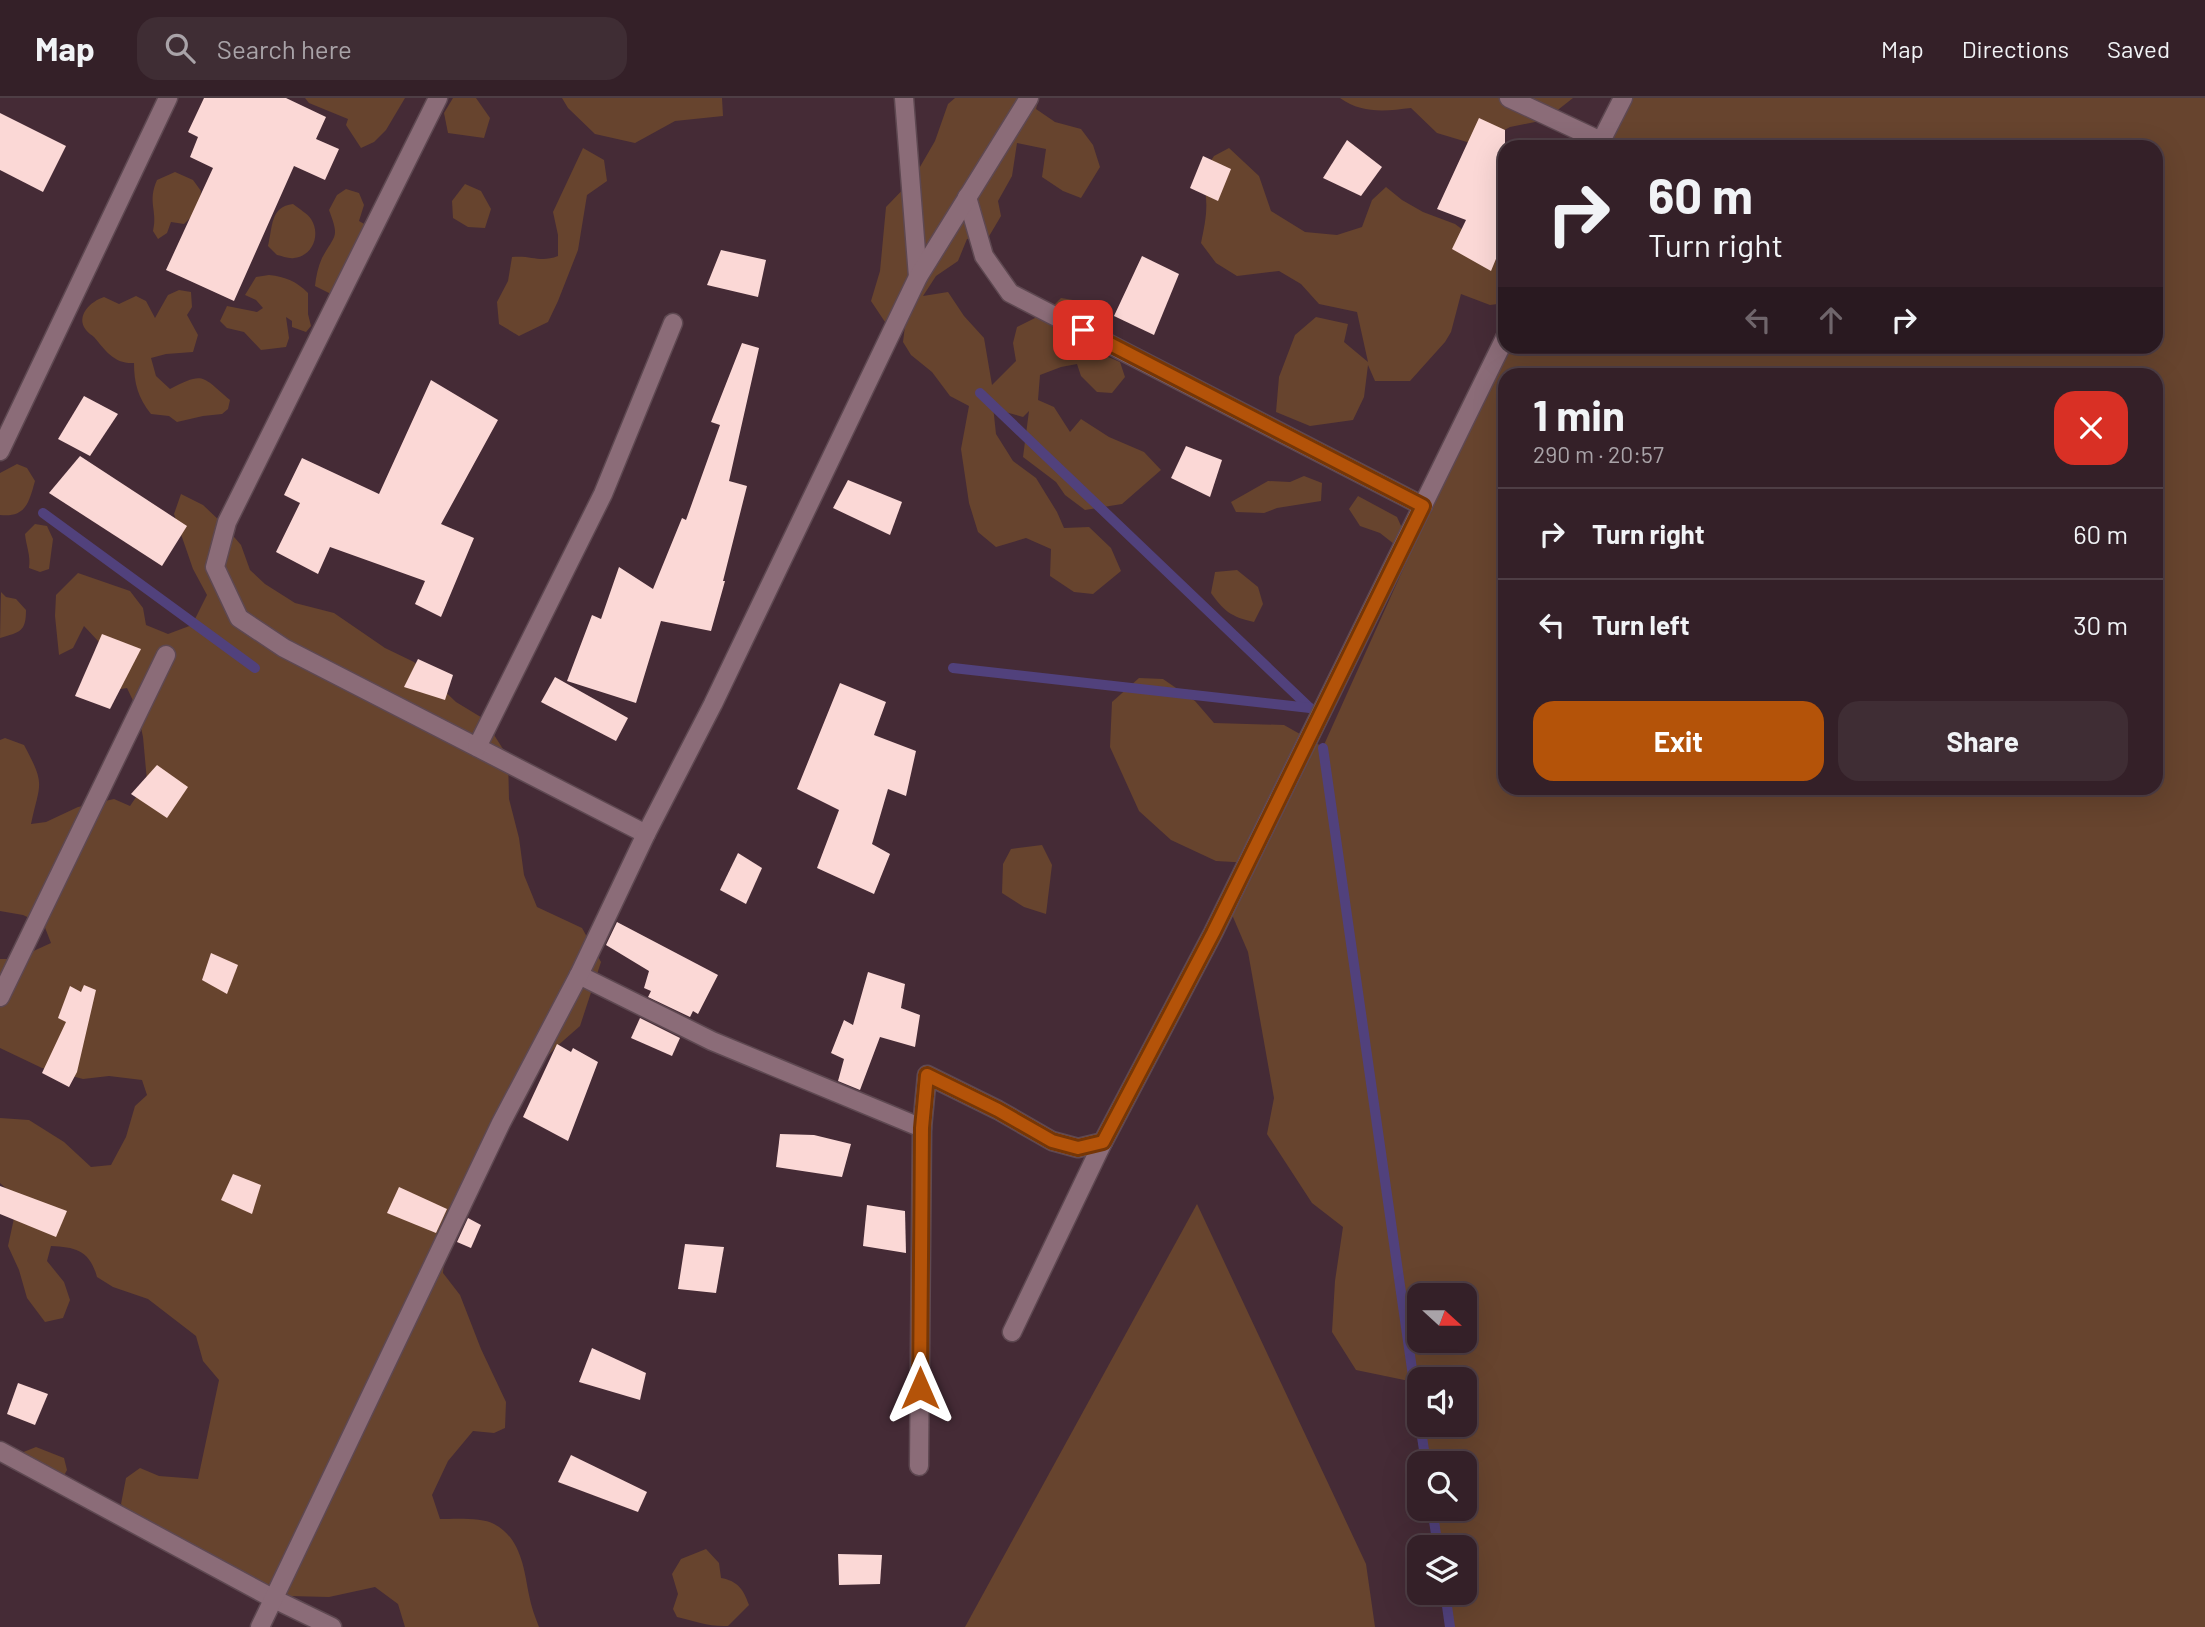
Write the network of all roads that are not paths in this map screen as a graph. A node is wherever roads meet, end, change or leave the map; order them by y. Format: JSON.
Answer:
{"nodes":[{"id":1,"x":168,"y":98,"type":"edge"},
{"id":2,"x":438,"y":98,"type":"edge"},
{"id":3,"x":904,"y":98,"type":"edge"},
{"id":4,"x":1029,"y":98,"type":"edge"},
{"id":5,"x":1509,"y":98,"type":"edge"},
{"id":6,"x":1623,"y":98,"type":"edge"},
{"id":7,"x":1592,"y":140,"type":"edge"},
{"id":8,"x":1602,"y":140,"type":"edge"},
{"id":9,"x":967,"y":197,"type":"junction"},
{"id":10,"x":918,"y":277,"type":"junction"},
{"id":11,"x":673,"y":323,"type":"dead end"},
{"id":12,"x":1498,"y":352,"type":"edge"},
{"id":13,"x":0,"y":451,"type":"edge"},
{"id":14,"x":1423,"y":506,"type":"junction"},
{"id":15,"x":166,"y":654,"type":"dead end"},
{"id":16,"x":477,"y":747,"type":"junction"},
{"id":17,"x":646,"y":834,"type":"junction"},
{"id":18,"x":579,"y":975,"type":"junction"},
{"id":19,"x":0,"y":997,"type":"edge"},
{"id":20,"x":922,"y":1128,"type":"junction"},
{"id":21,"x":1103,"y":1142,"type":"junction"},
{"id":22,"x":1012,"y":1332,"type":"dead end"},
{"id":23,"x":0,"y":1451,"type":"edge"},
{"id":24,"x":919,"y":1466,"type":"dead end"},
{"id":25,"x":274,"y":1599,"type":"junction"},
{"id":26,"x":260,"y":1627,"type":"edge"},
{"id":27,"x":332,"y":1627,"type":"edge"}],
"edges":[{"from":1,"to":13,"type":"street"},
{"from":2,"to":16,"type":"street"},
{"from":3,"to":10,"type":"street"},
{"from":4,"to":9,"type":"street"},
{"from":5,"to":7,"type":"street"},
{"from":6,"to":8,"type":"street"},
{"from":9,"to":10,"type":"street"},
{"from":9,"to":14,"type":"street"},
{"from":10,"to":17,"type":"street"},
{"from":11,"to":16,"type":"street"},
{"from":12,"to":14,"type":"street"},
{"from":14,"to":21,"type":"street"},
{"from":15,"to":19,"type":"street"},
{"from":16,"to":17,"type":"street"},
{"from":17,"to":18,"type":"street"},
{"from":18,"to":20,"type":"street"},
{"from":18,"to":25,"type":"street"},
{"from":20,"to":21,"type":"street"},
{"from":20,"to":24,"type":"street"},
{"from":21,"to":22,"type":"street"},
{"from":23,"to":25,"type":"street"},
{"from":25,"to":26,"type":"street"},
{"from":25,"to":27,"type":"street"}]}
